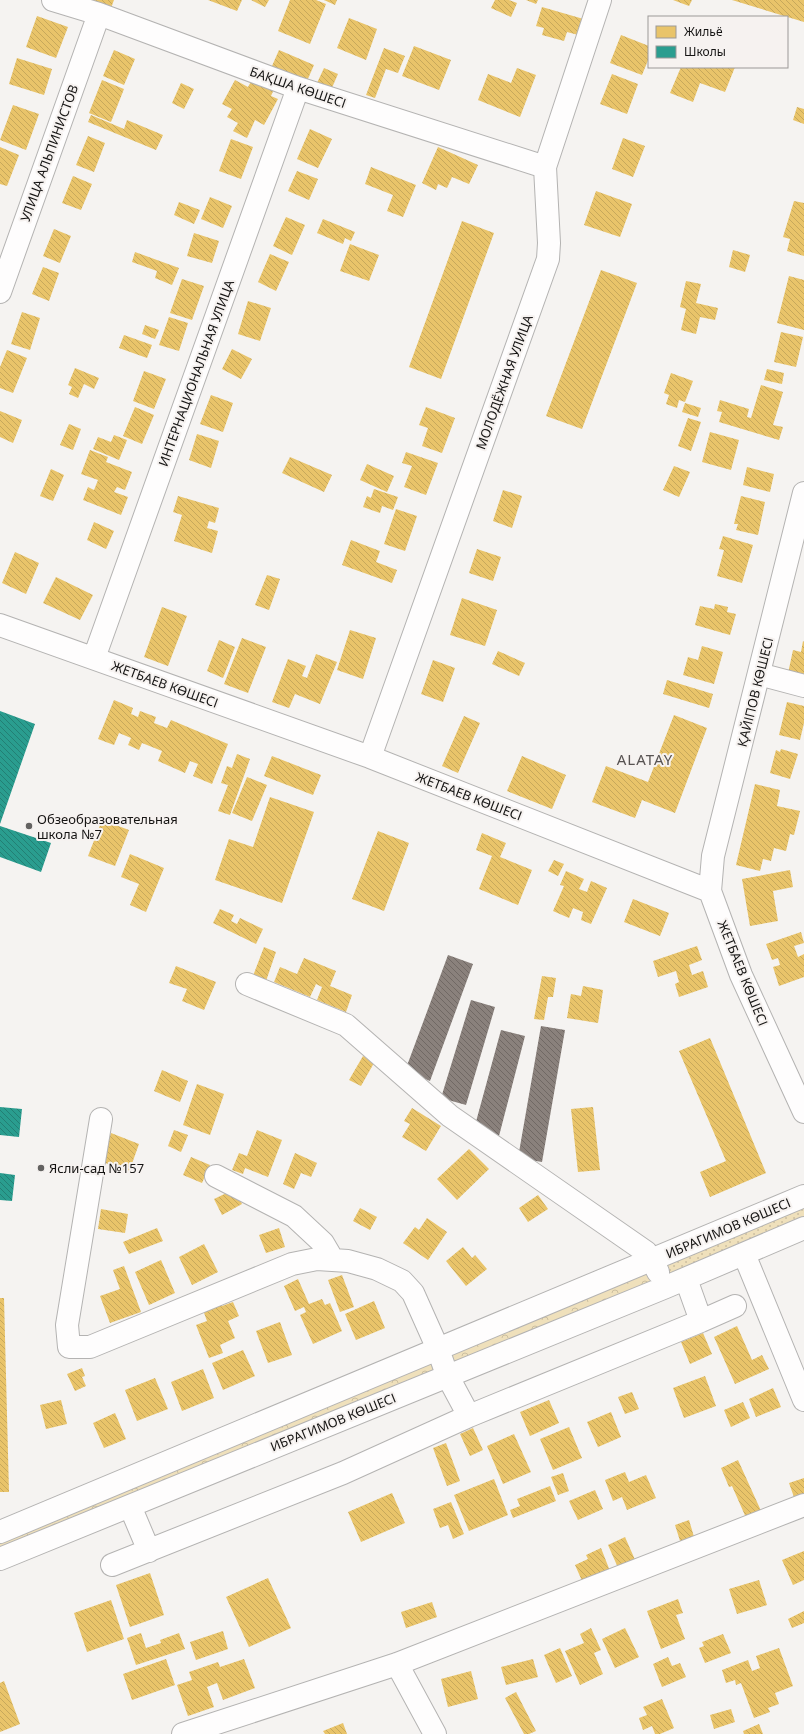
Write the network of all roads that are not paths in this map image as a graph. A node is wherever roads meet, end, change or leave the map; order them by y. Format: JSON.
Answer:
{"nodes":[{"id":1,"x":53,"y":0,"type":"edge"},
{"id":2,"x":600,"y":0,"type":"edge"},
{"id":3,"x":99,"y":14,"type":"junction"},
{"id":4,"x":298,"y":88,"type":"junction"},
{"id":5,"x":545,"y":167,"type":"junction"},
{"id":6,"x":0,"y":292,"type":"edge"},
{"id":7,"x":804,"y":493,"type":"edge"},
{"id":8,"x":0,"y":625,"type":"edge"},
{"id":9,"x":94,"y":658,"type":"junction"},
{"id":10,"x":760,"y":674,"type":"junction"},
{"id":11,"x":804,"y":686,"type":"edge"},
{"id":12,"x":370,"y":757,"type":"junction"},
{"id":13,"x":710,"y":891,"type":"junction"},
{"id":14,"x":247,"y":984,"type":"dead end"},
{"id":15,"x":804,"y":1112,"type":"edge"},
{"id":16,"x":101,"y":1118,"type":"dead end"},
{"id":17,"x":216,"y":1176,"type":"dead end"},
{"id":18,"x":804,"y":1196,"type":"edge"},
{"id":19,"x":804,"y":1228,"type":"edge"},
{"id":20,"x":744,"y":1254,"type":"junction"},
{"id":21,"x":332,"y":1260,"type":"junction"},
{"id":22,"x":652,"y":1260,"type":"junction"},
{"id":23,"x":686,"y":1278,"type":"junction"},
{"id":24,"x":666,"y":1287,"type":"junction"},
{"id":25,"x":735,"y":1306,"type":"dead end"},
{"id":26,"x":701,"y":1321,"type":"junction"},
{"id":27,"x":438,"y":1349,"type":"junction"},
{"id":28,"x":447,"y":1375,"type":"junction"},
{"id":29,"x":804,"y":1400,"type":"edge"},
{"id":30,"x":469,"y":1416,"type":"junction"},
{"id":31,"x":804,"y":1505,"type":"edge"},
{"id":32,"x":130,"y":1506,"type":"junction"},
{"id":33,"x":0,"y":1532,"type":"edge"},
{"id":34,"x":149,"y":1551,"type":"junction"},
{"id":35,"x":0,"y":1559,"type":"edge"},
{"id":36,"x":112,"y":1565,"type":"dead end"},
{"id":37,"x":397,"y":1664,"type":"junction"},
{"id":38,"x":183,"y":1734,"type":"edge"},
{"id":39,"x":435,"y":1734,"type":"edge"}],
"edges":[{"from":1,"to":3,"type":"street","name":"БАҚША КӨШЕСІ"},
{"from":2,"to":5,"type":"street","name":"МОЛОДЁЖНАЯ УЛИЦА"},
{"from":3,"to":4,"type":"street","name":"БАҚША КӨШЕСІ"},
{"from":3,"to":6,"type":"street","name":"УЛИЦА АЛЬПИНИСТОВ"},
{"from":4,"to":5,"type":"street","name":"БАҚША КӨШЕСІ"},
{"from":4,"to":9,"type":"street","name":"ИНТЕРНАЦИОНАЛЬНАЯ УЛИЦА"},
{"from":5,"to":12,"type":"street","name":"МОЛОДЁЖНАЯ УЛИЦА"},
{"from":7,"to":10,"type":"street","name":"ҚАЙІПОВ КӨШЕСІ"},
{"from":8,"to":9,"type":"street","name":"ЖЕТБАЕВ КӨШЕСІ"},
{"from":9,"to":12,"type":"street","name":"ЖЕТБАЕВ КӨШЕСІ"},
{"from":10,"to":11,"type":"street"},
{"from":10,"to":13,"type":"street","name":"ҚАЙІПОВ КӨШЕСІ"},
{"from":12,"to":13,"type":"street","name":"ЖЕТБАЕВ КӨШЕСІ"},
{"from":13,"to":15,"type":"street","name":"ЖЕТБАЕВ КӨШЕСІ"},
{"from":14,"to":22,"type":"street"},
{"from":16,"to":21,"type":"street"},
{"from":17,"to":21,"type":"street"},
{"from":18,"to":22,"type":"street","name":"ИБРАГИМОВ КӨШЕСІ"},
{"from":19,"to":20,"type":"street","name":"ИБРАГИМОВ КӨШЕСІ"},
{"from":20,"to":23,"type":"street","name":"ИБРАГИМОВ КӨШЕСІ"},
{"from":20,"to":29,"type":"street"},
{"from":21,"to":27,"type":"street"},
{"from":22,"to":24,"type":"street","name":"ИБРАГИМОВ КӨШЕСІ"},
{"from":22,"to":27,"type":"street","name":"ИБРАГИМОВ КӨШЕСІ"},
{"from":23,"to":24,"type":"street","name":"ИБРАГИМОВ КӨШЕСІ"},
{"from":23,"to":26,"type":"street"},
{"from":24,"to":28,"type":"street","name":"ИБРАГИМОВ КӨШЕСІ"},
{"from":25,"to":26,"type":"street"},
{"from":26,"to":30,"type":"street"},
{"from":27,"to":28,"type":"street"},
{"from":27,"to":33,"type":"street","name":"ИБРАГИМОВ КӨШЕСІ"},
{"from":28,"to":30,"type":"street"},
{"from":28,"to":32,"type":"street","name":"ИБРАГИМОВ КӨШЕСІ"},
{"from":30,"to":34,"type":"street"},
{"from":31,"to":37,"type":"street"},
{"from":32,"to":34,"type":"street"},
{"from":32,"to":35,"type":"street","name":"ИБРАГИМОВ КӨШЕСІ"},
{"from":34,"to":36,"type":"street"},
{"from":37,"to":38,"type":"street"},
{"from":37,"to":39,"type":"street"}]}
